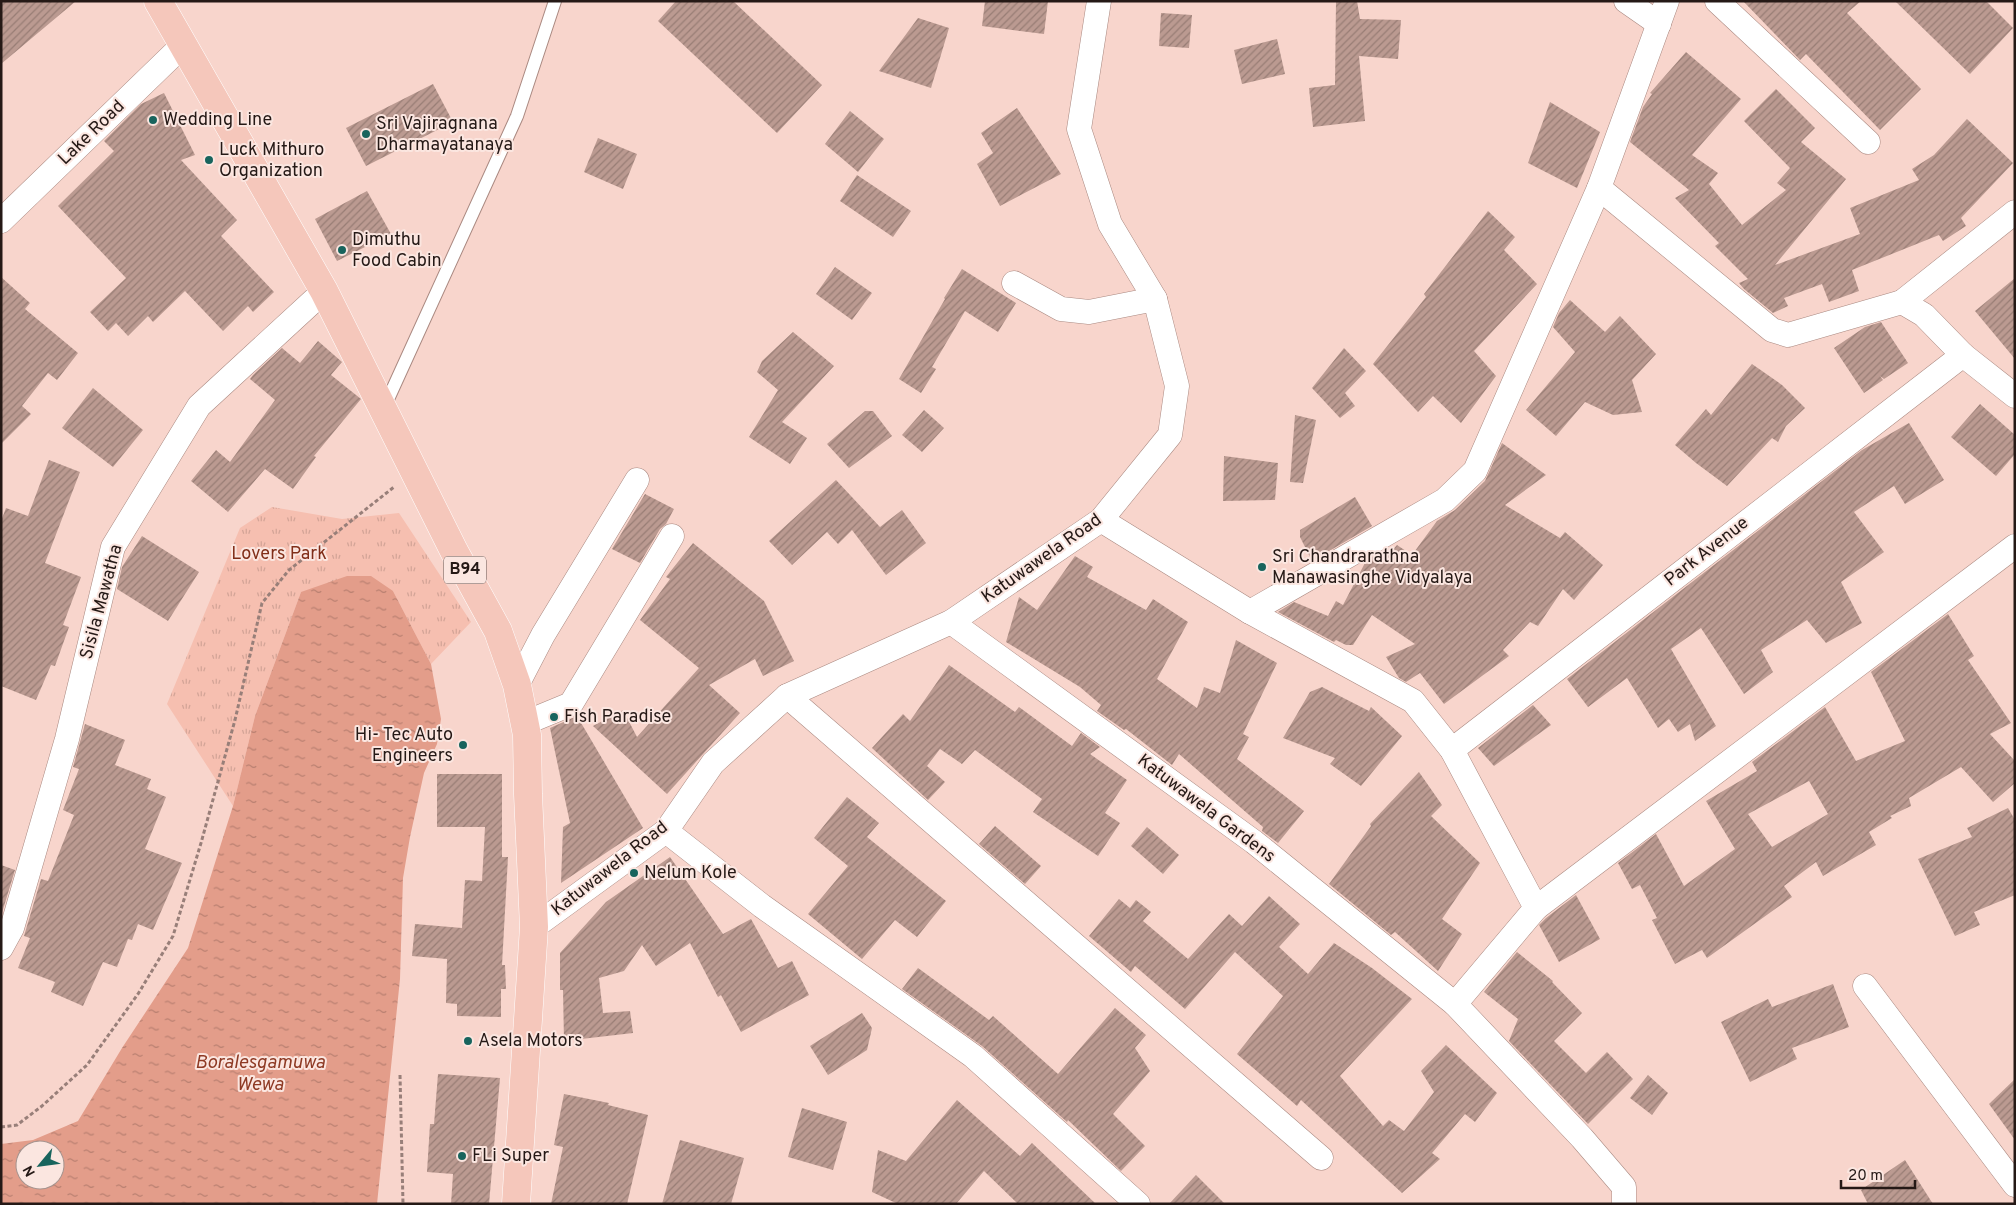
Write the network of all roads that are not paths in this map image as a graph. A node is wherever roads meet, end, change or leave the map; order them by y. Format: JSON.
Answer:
{"nodes":[{"id":1,"x":158,"y":1,"type":"edge"},
{"id":2,"x":555,"y":1,"type":"edge"},
{"id":3,"x":1099,"y":1,"type":"edge"},
{"id":4,"x":1626,"y":1,"type":"edge"},
{"id":5,"x":1667,"y":1,"type":"edge"},
{"id":6,"x":1717,"y":1,"type":"edge"},
{"id":7,"x":1659,"y":24,"type":"junction"},
{"id":8,"x":183,"y":45,"type":"junction"},
{"id":9,"x":1868,"y":142,"type":"dead end"},
{"id":10,"x":1599,"y":188,"type":"junction"},
{"id":11,"x":2015,"y":212,"type":"edge"},
{"id":12,"x":1,"y":221,"type":"edge"},
{"id":13,"x":1014,"y":283,"type":"dead end"},
{"id":14,"x":324,"y":292,"type":"junction"},
{"id":15,"x":1155,"y":299,"type":"junction"},
{"id":16,"x":1902,"y":302,"type":"junction"},
{"id":17,"x":1963,"y":355,"type":"junction"},
{"id":18,"x":2015,"y":396,"type":"edge"},
{"id":19,"x":383,"y":410,"type":"junction"},
{"id":20,"x":637,"y":480,"type":"dead end"},
{"id":21,"x":1101,"y":520,"type":"junction"},
{"id":22,"x":672,"y":536,"type":"dead end"},
{"id":23,"x":2015,"y":546,"type":"edge"},
{"id":24,"x":1250,"y":612,"type":"junction"},
{"id":25,"x":951,"y":622,"type":"junction"},
{"id":26,"x":517,"y":685,"type":"junction"},
{"id":27,"x":787,"y":696,"type":"junction"},
{"id":28,"x":525,"y":723,"type":"junction"},
{"id":29,"x":1452,"y":750,"type":"junction"},
{"id":30,"x":666,"y":830,"type":"junction"},
{"id":31,"x":1536,"y":908,"type":"junction"},
{"id":32,"x":534,"y":927,"type":"junction"},
{"id":33,"x":1,"y":948,"type":"edge"},
{"id":34,"x":1865,"y":986,"type":"dead end"},
{"id":35,"x":1455,"y":1004,"type":"junction"},
{"id":36,"x":1321,"y":1158,"type":"dead end"},
{"id":37,"x":2015,"y":1184,"type":"edge"},
{"id":38,"x":1629,"y":1198,"type":"edge"},
{"id":39,"x":516,"y":1204,"type":"edge"},
{"id":40,"x":1138,"y":1204,"type":"edge"}],
"edges":[{"from":1,"to":8,"type":"main road","number":"B94"},
{"from":2,"to":19,"type":"lane"},
{"from":3,"to":15,"type":"street","name":"Katuwawela Road"},
{"from":4,"to":7,"type":"street"},
{"from":5,"to":7,"type":"street"},
{"from":6,"to":9,"type":"street"},
{"from":7,"to":10,"type":"street"},
{"from":8,"to":12,"type":"street","name":"Lake Road"},
{"from":8,"to":14,"type":"main road","number":"B94"},
{"from":10,"to":16,"type":"street"},
{"from":10,"to":24,"type":"street"},
{"from":11,"to":16,"type":"street"},
{"from":13,"to":15,"type":"street"},
{"from":14,"to":19,"type":"main road","number":"B94"},
{"from":14,"to":33,"type":"street","name":"Sisila Mawatha"},
{"from":15,"to":21,"type":"street","name":"Katuwawela Road"},
{"from":16,"to":17,"type":"street"},
{"from":17,"to":18,"type":"street"},
{"from":17,"to":29,"type":"street","name":"Park Avenue"},
{"from":19,"to":26,"type":"main road","number":"B94"},
{"from":20,"to":26,"type":"street"},
{"from":21,"to":24,"type":"street"},
{"from":21,"to":25,"type":"street","name":"Katuwawela Road"},
{"from":22,"to":28,"type":"street"},
{"from":23,"to":31,"type":"street"},
{"from":24,"to":29,"type":"street"},
{"from":25,"to":27,"type":"street","name":"Katuwawela Road"},
{"from":25,"to":35,"type":"street","name":"Katuwawela Gardens"},
{"from":26,"to":28,"type":"main road","number":"B94"},
{"from":27,"to":30,"type":"street","name":"Katuwawela Road"},
{"from":27,"to":36,"type":"street"},
{"from":28,"to":32,"type":"main road","number":"B94"},
{"from":29,"to":31,"type":"street"},
{"from":30,"to":32,"type":"street","name":"Katuwawela Road"},
{"from":30,"to":40,"type":"street"},
{"from":31,"to":35,"type":"street"},
{"from":32,"to":39,"type":"main road","number":"B94"},
{"from":34,"to":37,"type":"street"},
{"from":35,"to":38,"type":"street","name":"Katuwawela Gardens"}]}
